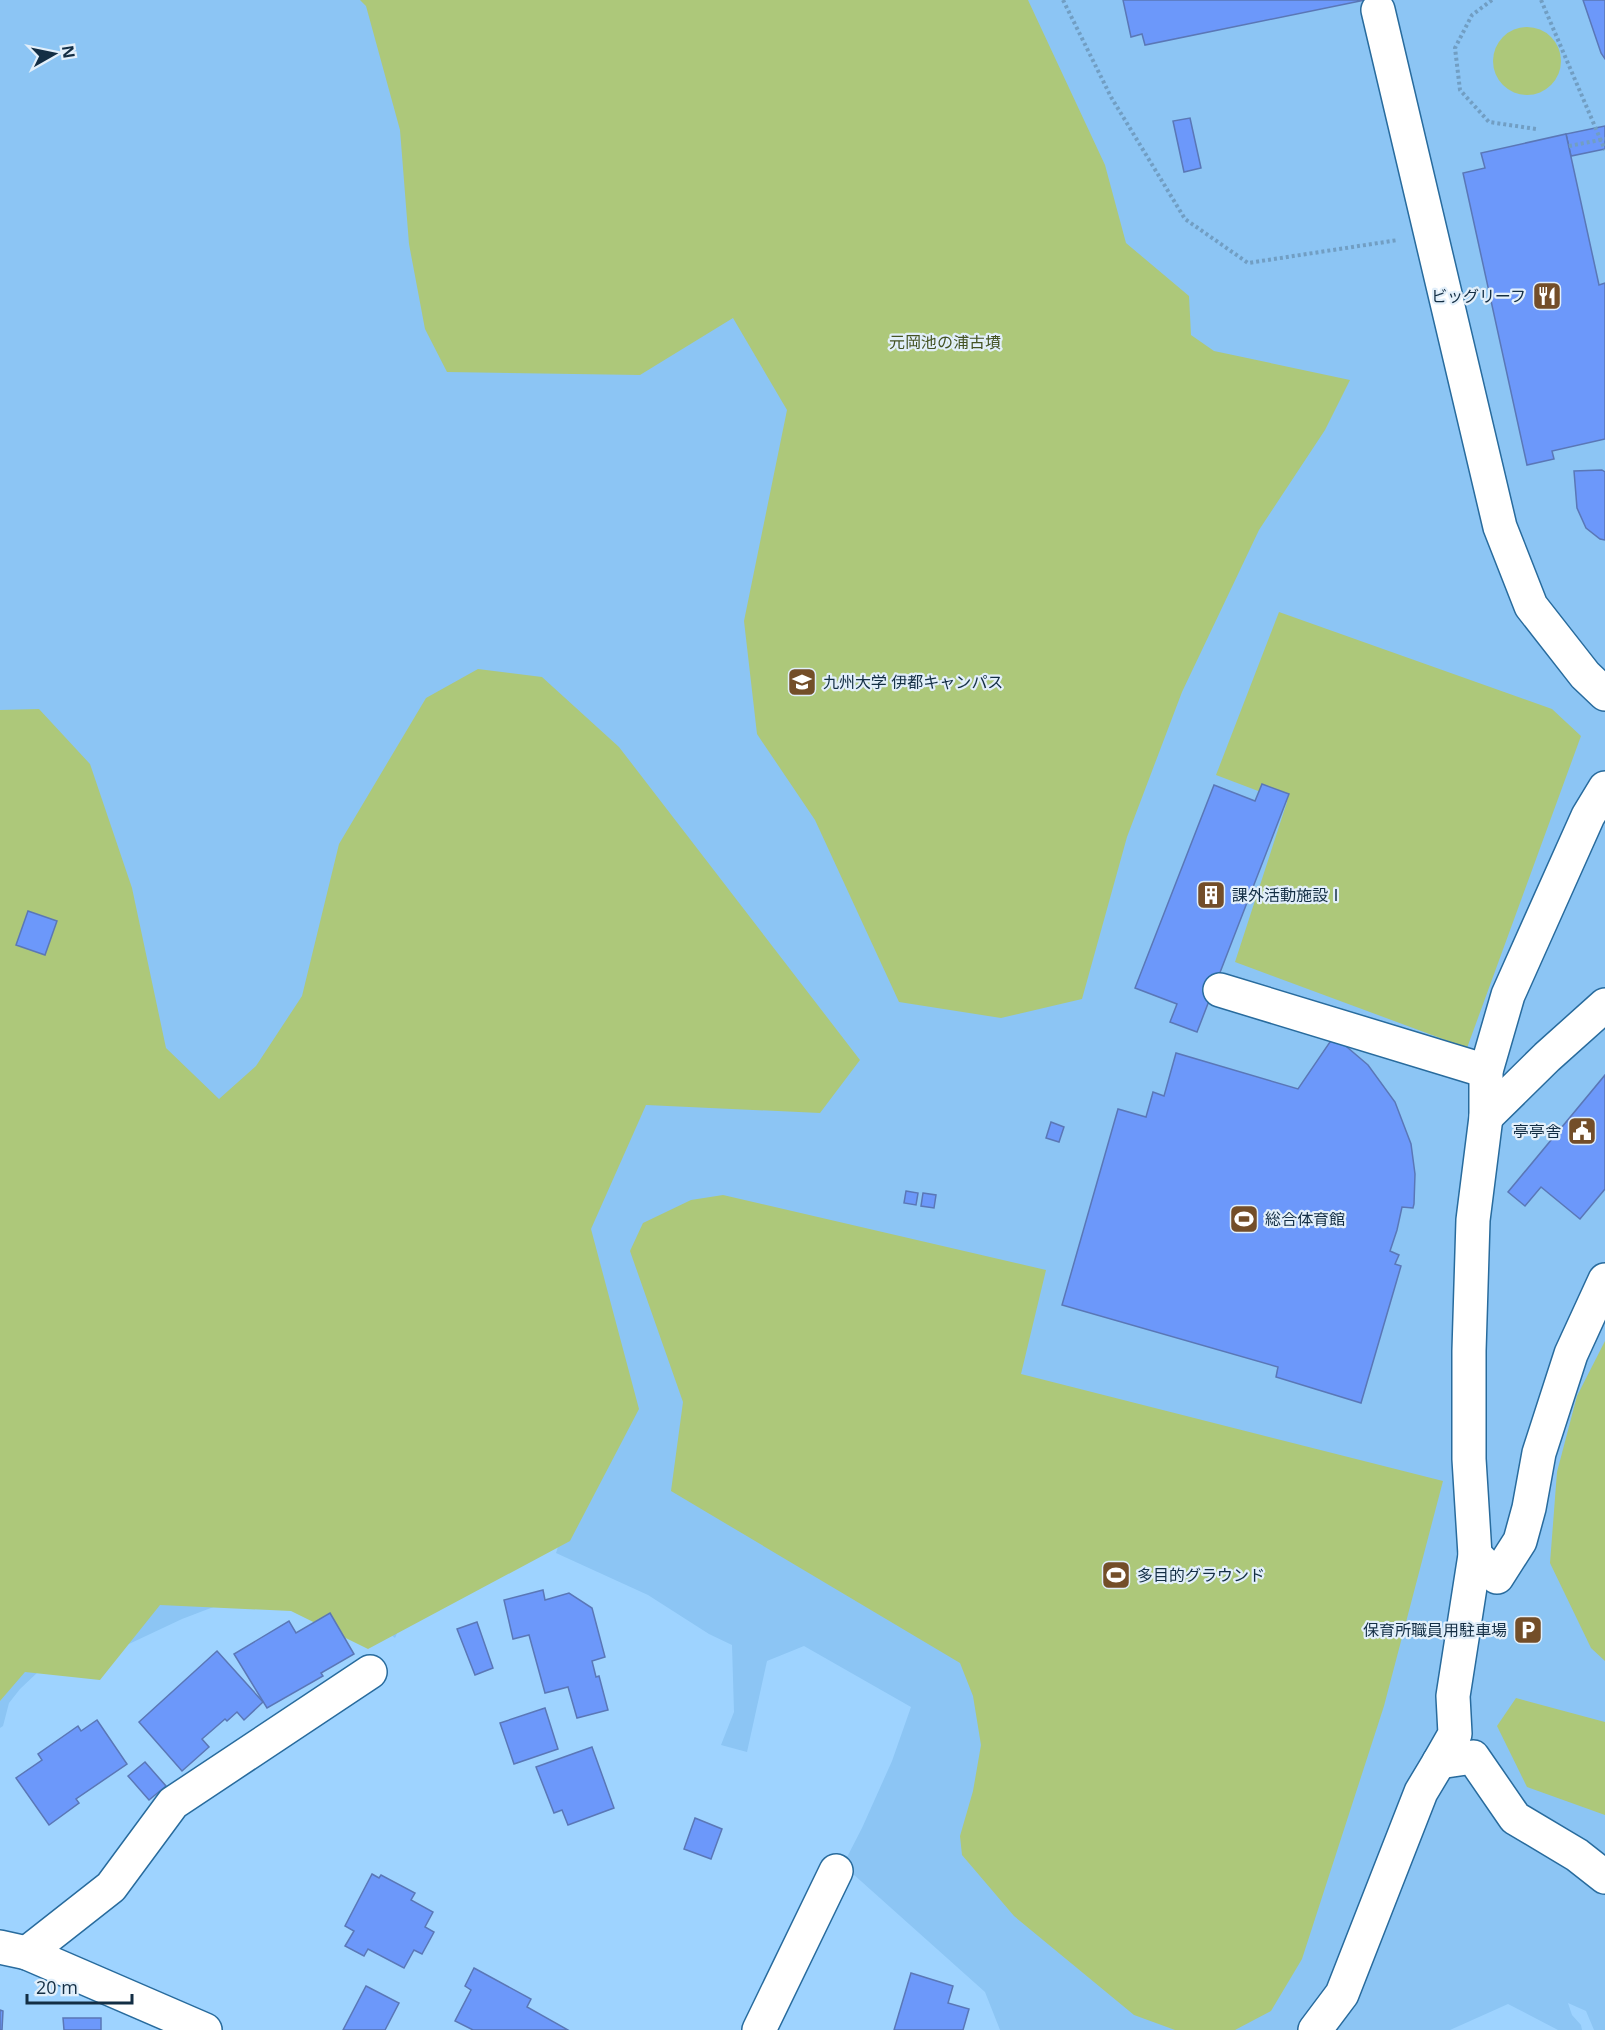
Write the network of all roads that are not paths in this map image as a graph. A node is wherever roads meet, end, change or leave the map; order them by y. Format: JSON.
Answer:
{"nodes":[{"id":1,"x":1378,"y":10,"type":"dead end"},
{"id":2,"x":1605,"y":694,"type":"edge"},
{"id":3,"x":1605,"y":788,"type":"edge"},
{"id":4,"x":1220,"y":990,"type":"dead end"},
{"id":5,"x":1605,"y":1005,"type":"edge"},
{"id":6,"x":1486,"y":1071,"type":"junction"},
{"id":7,"x":1486,"y":1117,"type":"junction"},
{"id":8,"x":1605,"y":1280,"type":"edge"},
{"id":9,"x":1475,"y":1555,"type":"junction"},
{"id":10,"x":370,"y":1672,"type":"dead end"},
{"id":11,"x":1439,"y":1762,"type":"junction"},
{"id":12,"x":836,"y":1871,"type":"dead end"},
{"id":13,"x":1605,"y":1877,"type":"edge"},
{"id":14,"x":13,"y":1950,"type":"edge"},
{"id":15,"x":205,"y":2030,"type":"edge"},
{"id":16,"x":759,"y":2030,"type":"edge"},
{"id":17,"x":1315,"y":2030,"type":"edge"}],
"edges":[{"from":1,"to":2,"type":"street"},
{"from":3,"to":6,"type":"street"},
{"from":4,"to":6,"type":"street"},
{"from":5,"to":7,"type":"street"},
{"from":6,"to":7,"type":"street"},
{"from":7,"to":9,"type":"street"},
{"from":8,"to":9,"type":"street"},
{"from":9,"to":11,"type":"street"},
{"from":10,"to":14,"type":"street"},
{"from":11,"to":13,"type":"street"},
{"from":11,"to":17,"type":"street"},
{"from":12,"to":16,"type":"street"},
{"from":14,"to":15,"type":"street"}]}
